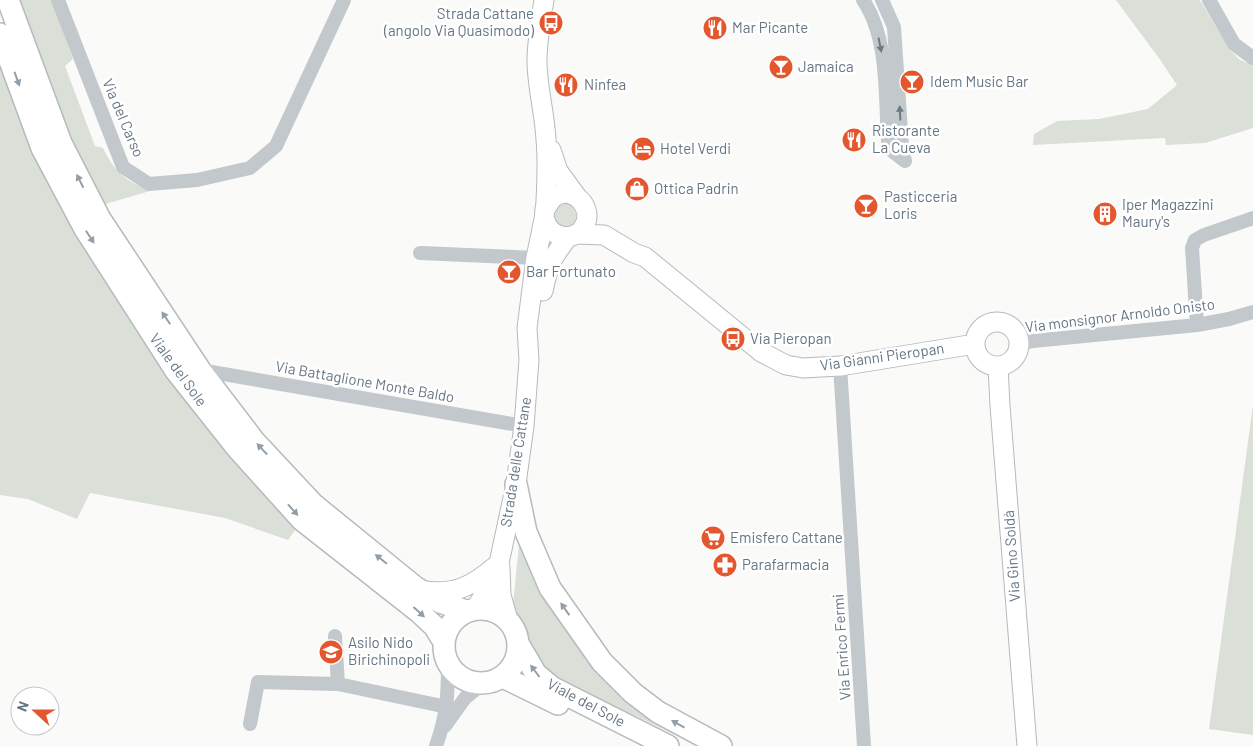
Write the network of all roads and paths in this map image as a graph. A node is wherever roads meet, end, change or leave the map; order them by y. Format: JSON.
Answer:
{"nodes":[{"id":1,"x":8,"y":0,"type":"edge"},
{"id":2,"x":58,"y":0,"type":"edge"},
{"id":3,"x":344,"y":0,"type":"edge"},
{"id":4,"x":544,"y":0,"type":"edge"},
{"id":5,"x":862,"y":0,"type":"edge"},
{"id":6,"x":882,"y":0,"type":"edge"},
{"id":7,"x":1209,"y":0,"type":"edge"},
{"id":8,"x":0,"y":34,"type":"edge"},
{"id":9,"x":1253,"y":58,"type":"edge"},
{"id":10,"x":546,"y":140,"type":"junction"},
{"id":11,"x":582,"y":203,"type":"junction"},
{"id":12,"x":545,"y":213,"type":"junction"},
{"id":13,"x":1253,"y":218,"type":"edge"},
{"id":14,"x":572,"y":235,"type":"junction"},
{"id":15,"x":420,"y":253,"type":"dead end"},
{"id":16,"x":645,"y":257,"type":"junction"},
{"id":17,"x":536,"y":258,"type":"junction"},
{"id":18,"x":1253,"y":312,"type":"edge"},
{"id":19,"x":1197,"y":325,"type":"junction"},
{"id":20,"x":975,"y":344,"type":"junction"},
{"id":21,"x":1019,"y":344,"type":"junction"},
{"id":22,"x":529,"y":360,"type":"junction"},
{"id":23,"x":840,"y":366,"type":"junction"},
{"id":24,"x":998,"y":366,"type":"junction"},
{"id":25,"x":200,"y":370,"type":"junction"},
{"id":26,"x":524,"y":426,"type":"junction"},
{"id":27,"x":516,"y":484,"type":"junction"},
{"id":28,"x":500,"y":563,"type":"junction"},
{"id":29,"x":419,"y":590,"type":"junction"},
{"id":30,"x":471,"y":610,"type":"junction"},
{"id":31,"x":508,"y":620,"type":"junction"},
{"id":32,"x":335,"y":636,"type":"dead end"},
{"id":33,"x":444,"y":642,"type":"junction"},
{"id":34,"x":519,"y":645,"type":"junction"},
{"id":35,"x":448,"y":663,"type":"junction"},
{"id":36,"x":503,"y":677,"type":"junction"},
{"id":37,"x":338,"y":684,"type":"junction"},
{"id":38,"x":482,"y":684,"type":"junction"},
{"id":39,"x":447,"y":707,"type":"junction"},
{"id":40,"x":250,"y":724,"type":"dead end"},
{"id":41,"x":441,"y":730,"type":"junction"},
{"id":42,"x":436,"y":746,"type":"edge"},
{"id":43,"x":643,"y":746,"type":"edge"},
{"id":44,"x":668,"y":746,"type":"edge"},
{"id":45,"x":721,"y":746,"type":"edge"},
{"id":46,"x":864,"y":746,"type":"edge"},
{"id":47,"x":1027,"y":746,"type":"edge"}],
"edges":[{"from":25,"to":1,"type":"main road","name":"Viale del Sole","one_way":true},
{"from":2,"to":3,"type":"street","name":"Via del Carso"},
{"from":4,"to":10,"type":"street","name":"Strada delle Cattane"},
{"from":5,"to":6,"type":"street","one_way":true},
{"from":7,"to":9,"type":"street"},
{"from":8,"to":33,"type":"main road","name":"Viale del Sole","one_way":true},
{"from":10,"to":11,"type":"street","name":"Strada delle Cattane"},
{"from":10,"to":12,"type":"street","name":"Strada delle Cattane"},
{"from":11,"to":12,"type":"street"},
{"from":11,"to":14,"type":"street"},
{"from":11,"to":16,"type":"street","name":"Via Gianni Pieropan"},
{"from":12,"to":14,"type":"street"},
{"from":12,"to":17,"type":"street","name":"Strada delle Cattane"},
{"from":13,"to":19,"type":"street"},
{"from":14,"to":16,"type":"street","name":"Via Gianni Pieropan"},
{"from":14,"to":22,"type":"street","name":"Strada delle Cattane"},
{"from":15,"to":17,"type":"street"},
{"from":16,"to":23,"type":"street","name":"Via Gianni Pieropan"},
{"from":17,"to":22,"type":"street","name":"Strada delle Cattane"},
{"from":18,"to":19,"type":"street","name":"Via monsignor Arnoldo Onisto"},
{"from":19,"to":21,"type":"street","name":"Via monsignor Arnoldo Onisto"},
{"from":20,"to":21,"type":"street"},
{"from":20,"to":23,"type":"street","name":"Via Gianni Pieropan"},
{"from":20,"to":24,"type":"street"},
{"from":21,"to":24,"type":"street"},
{"from":22,"to":26,"type":"street","name":"Strada delle Cattane"},
{"from":23,"to":46,"type":"street","name":"Via Enrico Fermi"},
{"from":24,"to":47,"type":"street","name":"Via Gino Soldà"},
{"from":25,"to":26,"type":"street","name":"Via Battaglione Monte Baldo"},
{"from":29,"to":25,"type":"main road","name":"Viale del Sole","one_way":true},
{"from":26,"to":27,"type":"street","name":"Strada delle Cattane"},
{"from":27,"to":28,"type":"street","name":"Strada delle Cattane"},
{"from":45,"to":27,"type":"main road","one_way":true},
{"from":28,"to":29,"type":"street"},
{"from":28,"to":30,"type":"street","name":"Strada delle Cattane"},
{"from":28,"to":31,"type":"street","name":"Strada delle Cattane"},
{"from":29,"to":30,"type":"main road"},
{"from":30,"to":31,"type":"main road"},
{"from":30,"to":33,"type":"main road"},
{"from":31,"to":34,"type":"main road","name":"Viale del Sole"},
{"from":32,"to":37,"type":"street"},
{"from":33,"to":35,"type":"main road","name":"Viale del Sole"},
{"from":34,"to":36,"type":"main road"},
{"from":44,"to":34,"type":"main road","name":"Viale del Sole","one_way":true},
{"from":35,"to":38,"type":"main road"},
{"from":35,"to":39,"type":"street"},
{"from":36,"to":38,"type":"main road"},
{"from":36,"to":43,"type":"main road","name":"Viale del Sole"},
{"from":37,"to":39,"type":"street"},
{"from":37,"to":40,"type":"street"},
{"from":38,"to":41,"type":"street"},
{"from":39,"to":41,"type":"street"},
{"from":41,"to":42,"type":"street"}]}
